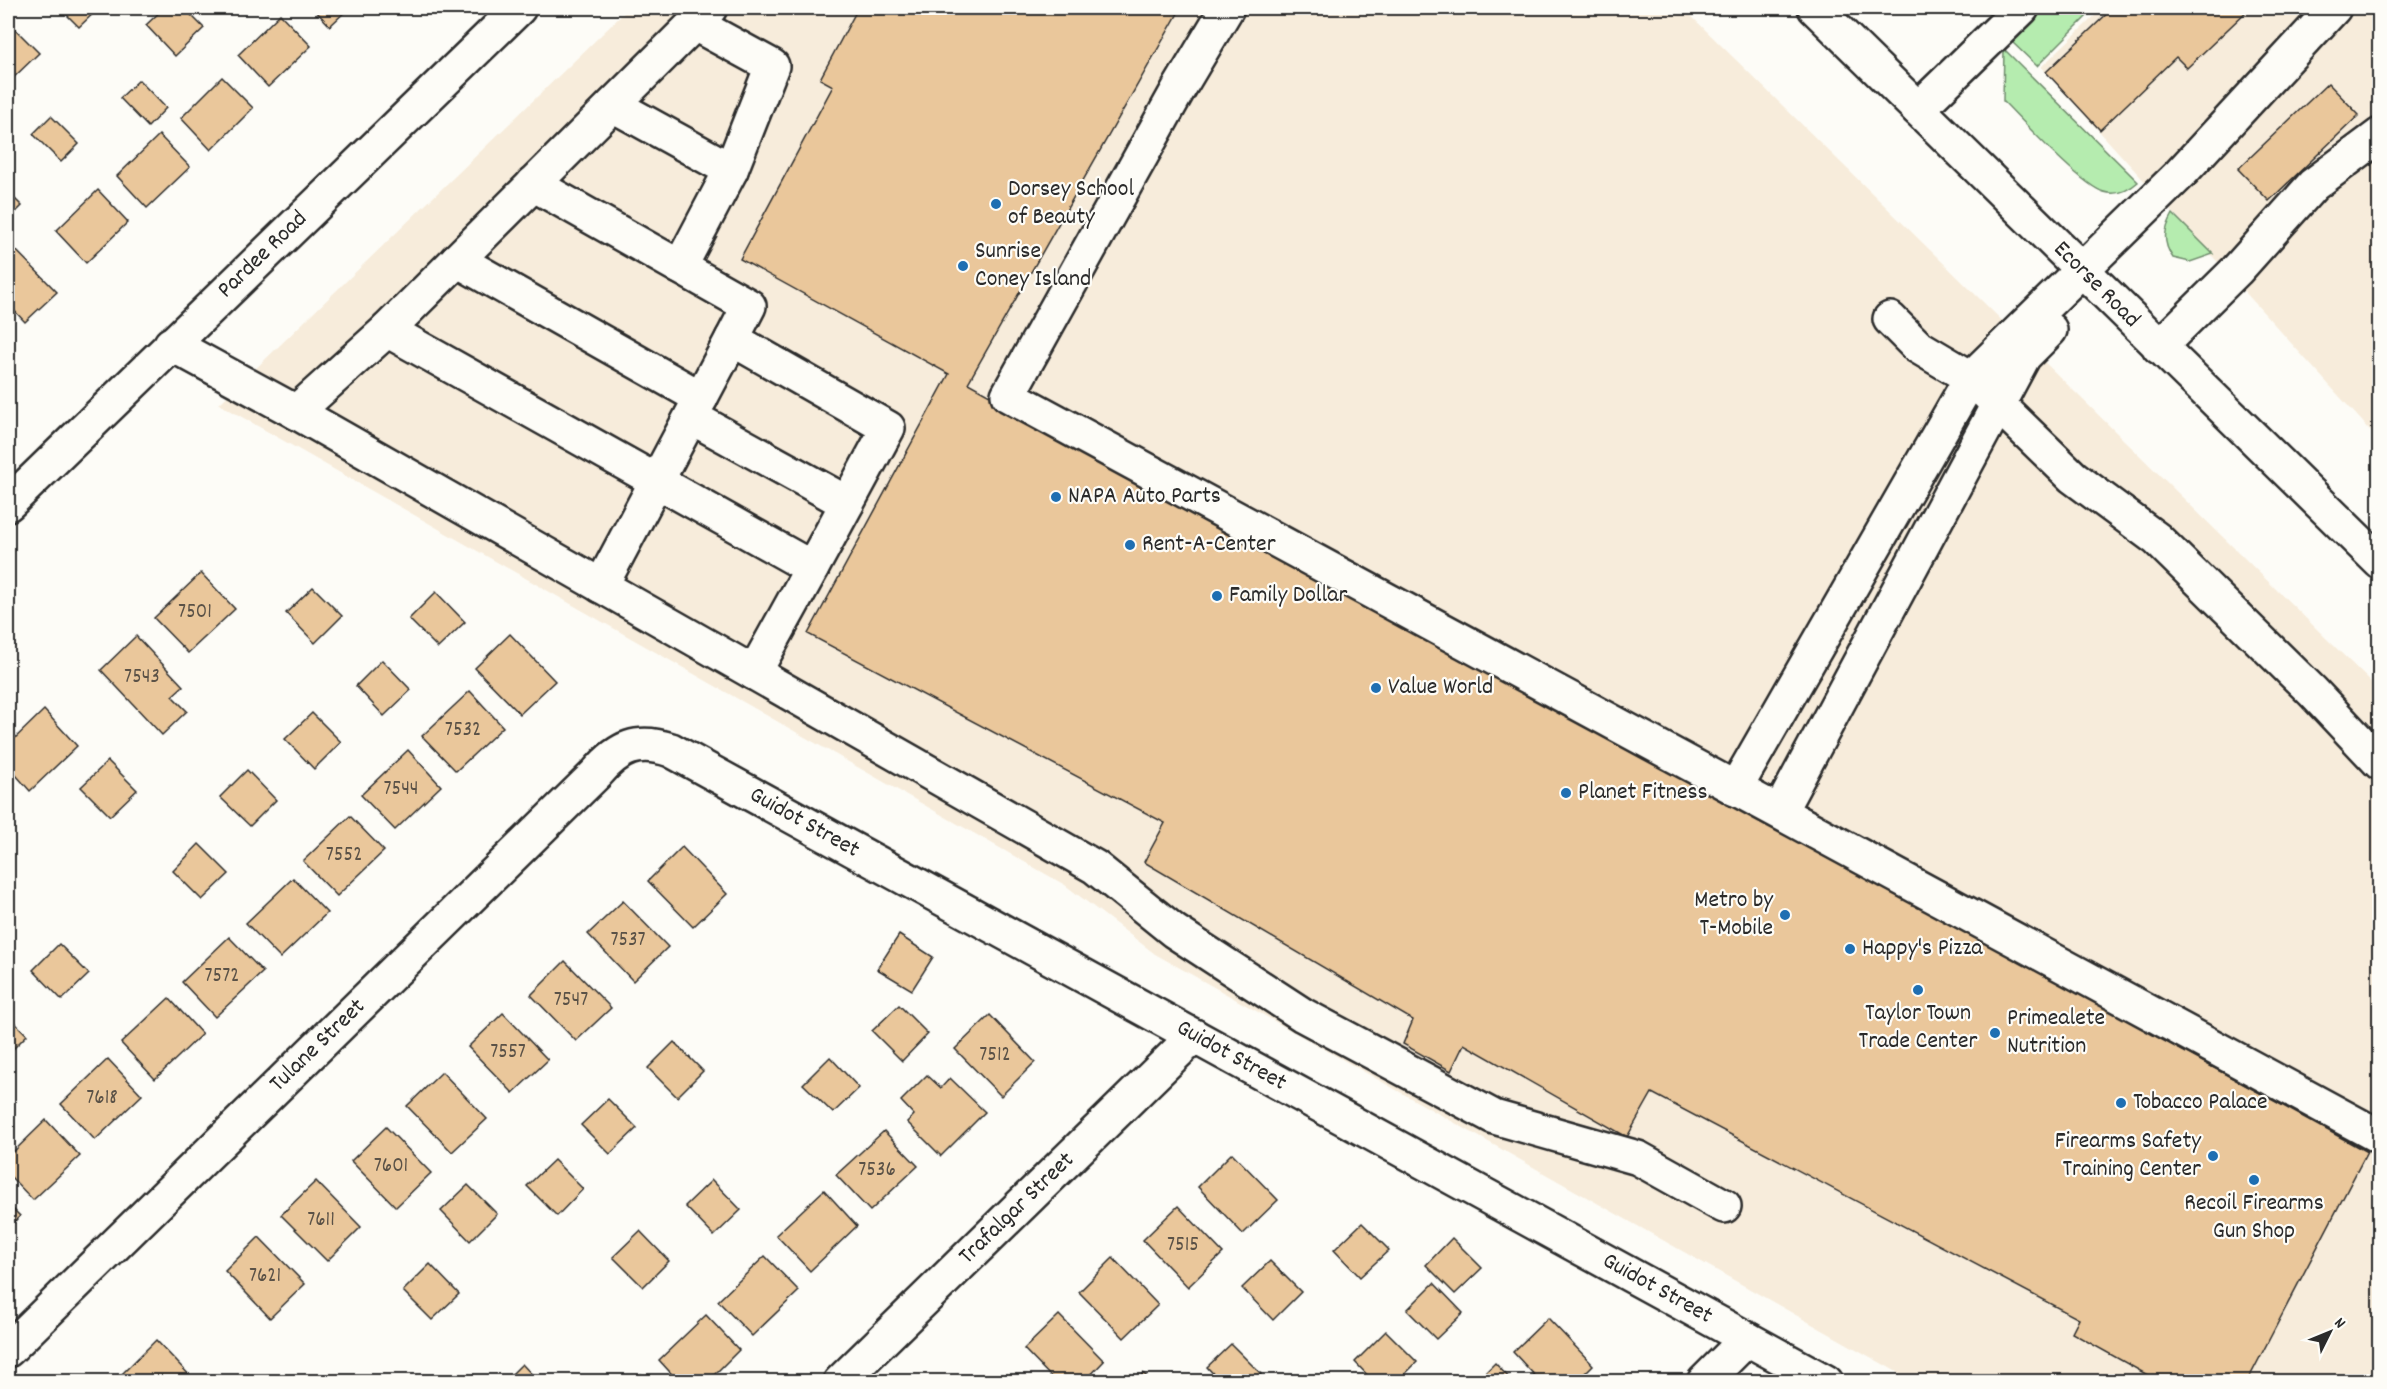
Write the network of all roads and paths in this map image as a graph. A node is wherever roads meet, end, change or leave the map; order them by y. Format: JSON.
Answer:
{"nodes":[{"id":1,"x":519,"y":8,"type":"edge"},
{"id":2,"x":1227,"y":8,"type":"edge"},
{"id":3,"x":1815,"y":8,"type":"edge"},
{"id":4,"x":2022,"y":8,"type":"edge"},
{"id":5,"x":2334,"y":8,"type":"edge"},
{"id":6,"x":702,"y":16,"type":"edge"},
{"id":7,"x":613,"y":105,"type":"junction"},
{"id":8,"x":1918,"y":109,"type":"junction"},
{"id":9,"x":2379,"y":135,"type":"edge"},
{"id":10,"x":731,"y":170,"type":"junction"},
{"id":11,"x":533,"y":184,"type":"junction"},
{"id":12,"x":457,"y":260,"type":"junction"},
{"id":13,"x":680,"y":267,"type":"junction"},
{"id":14,"x":2088,"y":277,"type":"junction"},
{"id":15,"x":1890,"y":319,"type":"dead end"},
{"id":16,"x":387,"y":330,"type":"junction"},
{"id":17,"x":732,"y":339,"type":"junction"},
{"id":18,"x":171,"y":344,"type":"junction"},
{"id":19,"x":2159,"y":347,"type":"junction"},
{"id":20,"x":1971,"y":378,"type":"junction"},
{"id":21,"x":1998,"y":406,"type":"junction"},
{"id":22,"x":696,"y":407,"type":"junction"},
{"id":23,"x":296,"y":412,"type":"junction"},
{"id":24,"x":657,"y":481,"type":"junction"},
{"id":25,"x":847,"y":503,"type":"junction"},
{"id":26,"x":8,"y":504,"type":"edge"},
{"id":27,"x":2379,"y":562,"type":"edge"},
{"id":28,"x":812,"y":568,"type":"junction"},
{"id":29,"x":601,"y":586,"type":"junction"},
{"id":30,"x":754,"y":673,"type":"junction"},
{"id":31,"x":632,"y":746,"type":"joint"},
{"id":32,"x":2379,"y":763,"type":"edge"},
{"id":33,"x":1735,"y":789,"type":"junction"},
{"id":34,"x":1780,"y":811,"type":"junction"},
{"id":35,"x":1194,"y":1036,"type":"junction"},
{"id":36,"x":2379,"y":1137,"type":"edge"},
{"id":37,"x":1724,"y":1206,"type":"dead end"},
{"id":38,"x":1747,"y":1339,"type":"junction"},
{"id":39,"x":8,"y":1350,"type":"edge"},
{"id":40,"x":840,"y":1382,"type":"edge"},
{"id":41,"x":1704,"y":1382,"type":"edge"},
{"id":42,"x":1826,"y":1382,"type":"edge"}],
"edges":[{"from":1,"to":18,"type":"street","name":"Pardee Road"},
{"from":2,"to":33,"type":"street"},
{"from":3,"to":8,"type":"street","name":"Ecorse Road"},
{"from":4,"to":8,"type":"street"},
{"from":5,"to":14,"type":"street"},
{"from":6,"to":7,"type":"street"},
{"from":6,"to":10,"type":"street"},
{"from":7,"to":10,"type":"street"},
{"from":7,"to":11,"type":"street"},
{"from":8,"to":14,"type":"street","name":"Ecorse Road"},
{"from":9,"to":19,"type":"street"},
{"from":10,"to":13,"type":"street"},
{"from":11,"to":12,"type":"street"},
{"from":11,"to":13,"type":"street"},
{"from":12,"to":16,"type":"street"},
{"from":12,"to":22,"type":"street"},
{"from":13,"to":17,"type":"street"},
{"from":14,"to":19,"type":"street","name":"Ecorse Road"},
{"from":14,"to":20,"type":"street"},
{"from":14,"to":21,"type":"street"},
{"from":15,"to":20,"type":"street"},
{"from":16,"to":23,"type":"street"},
{"from":16,"to":24,"type":"street"},
{"from":17,"to":22,"type":"street"},
{"from":17,"to":25,"type":"street"},
{"from":18,"to":23,"type":"street"},
{"from":18,"to":26,"type":"street","name":"Pardee Road"},
{"from":19,"to":27,"type":"street","name":"Ecorse Road"},
{"from":20,"to":21,"type":"street"},
{"from":20,"to":33,"type":"street"},
{"from":21,"to":32,"type":"street"},
{"from":21,"to":34,"type":"street"},
{"from":22,"to":24,"type":"street"},
{"from":22,"to":25,"type":"street"},
{"from":23,"to":29,"type":"street"},
{"from":24,"to":28,"type":"street"},
{"from":24,"to":29,"type":"street"},
{"from":25,"to":28,"type":"street"},
{"from":28,"to":30,"type":"street"},
{"from":29,"to":30,"type":"street"},
{"from":30,"to":37,"type":"street"},
{"from":31,"to":35,"type":"street","name":"Guidot Street"},
{"from":31,"to":39,"type":"street","name":"Tulane Street"},
{"from":33,"to":34,"type":"street"},
{"from":34,"to":36,"type":"street"},
{"from":35,"to":38,"type":"street","name":"Guidot Street"},
{"from":35,"to":40,"type":"street","name":"Trafalgar Street"},
{"from":38,"to":41,"type":"street"},
{"from":38,"to":42,"type":"street","name":"Guidot Street"}]}
